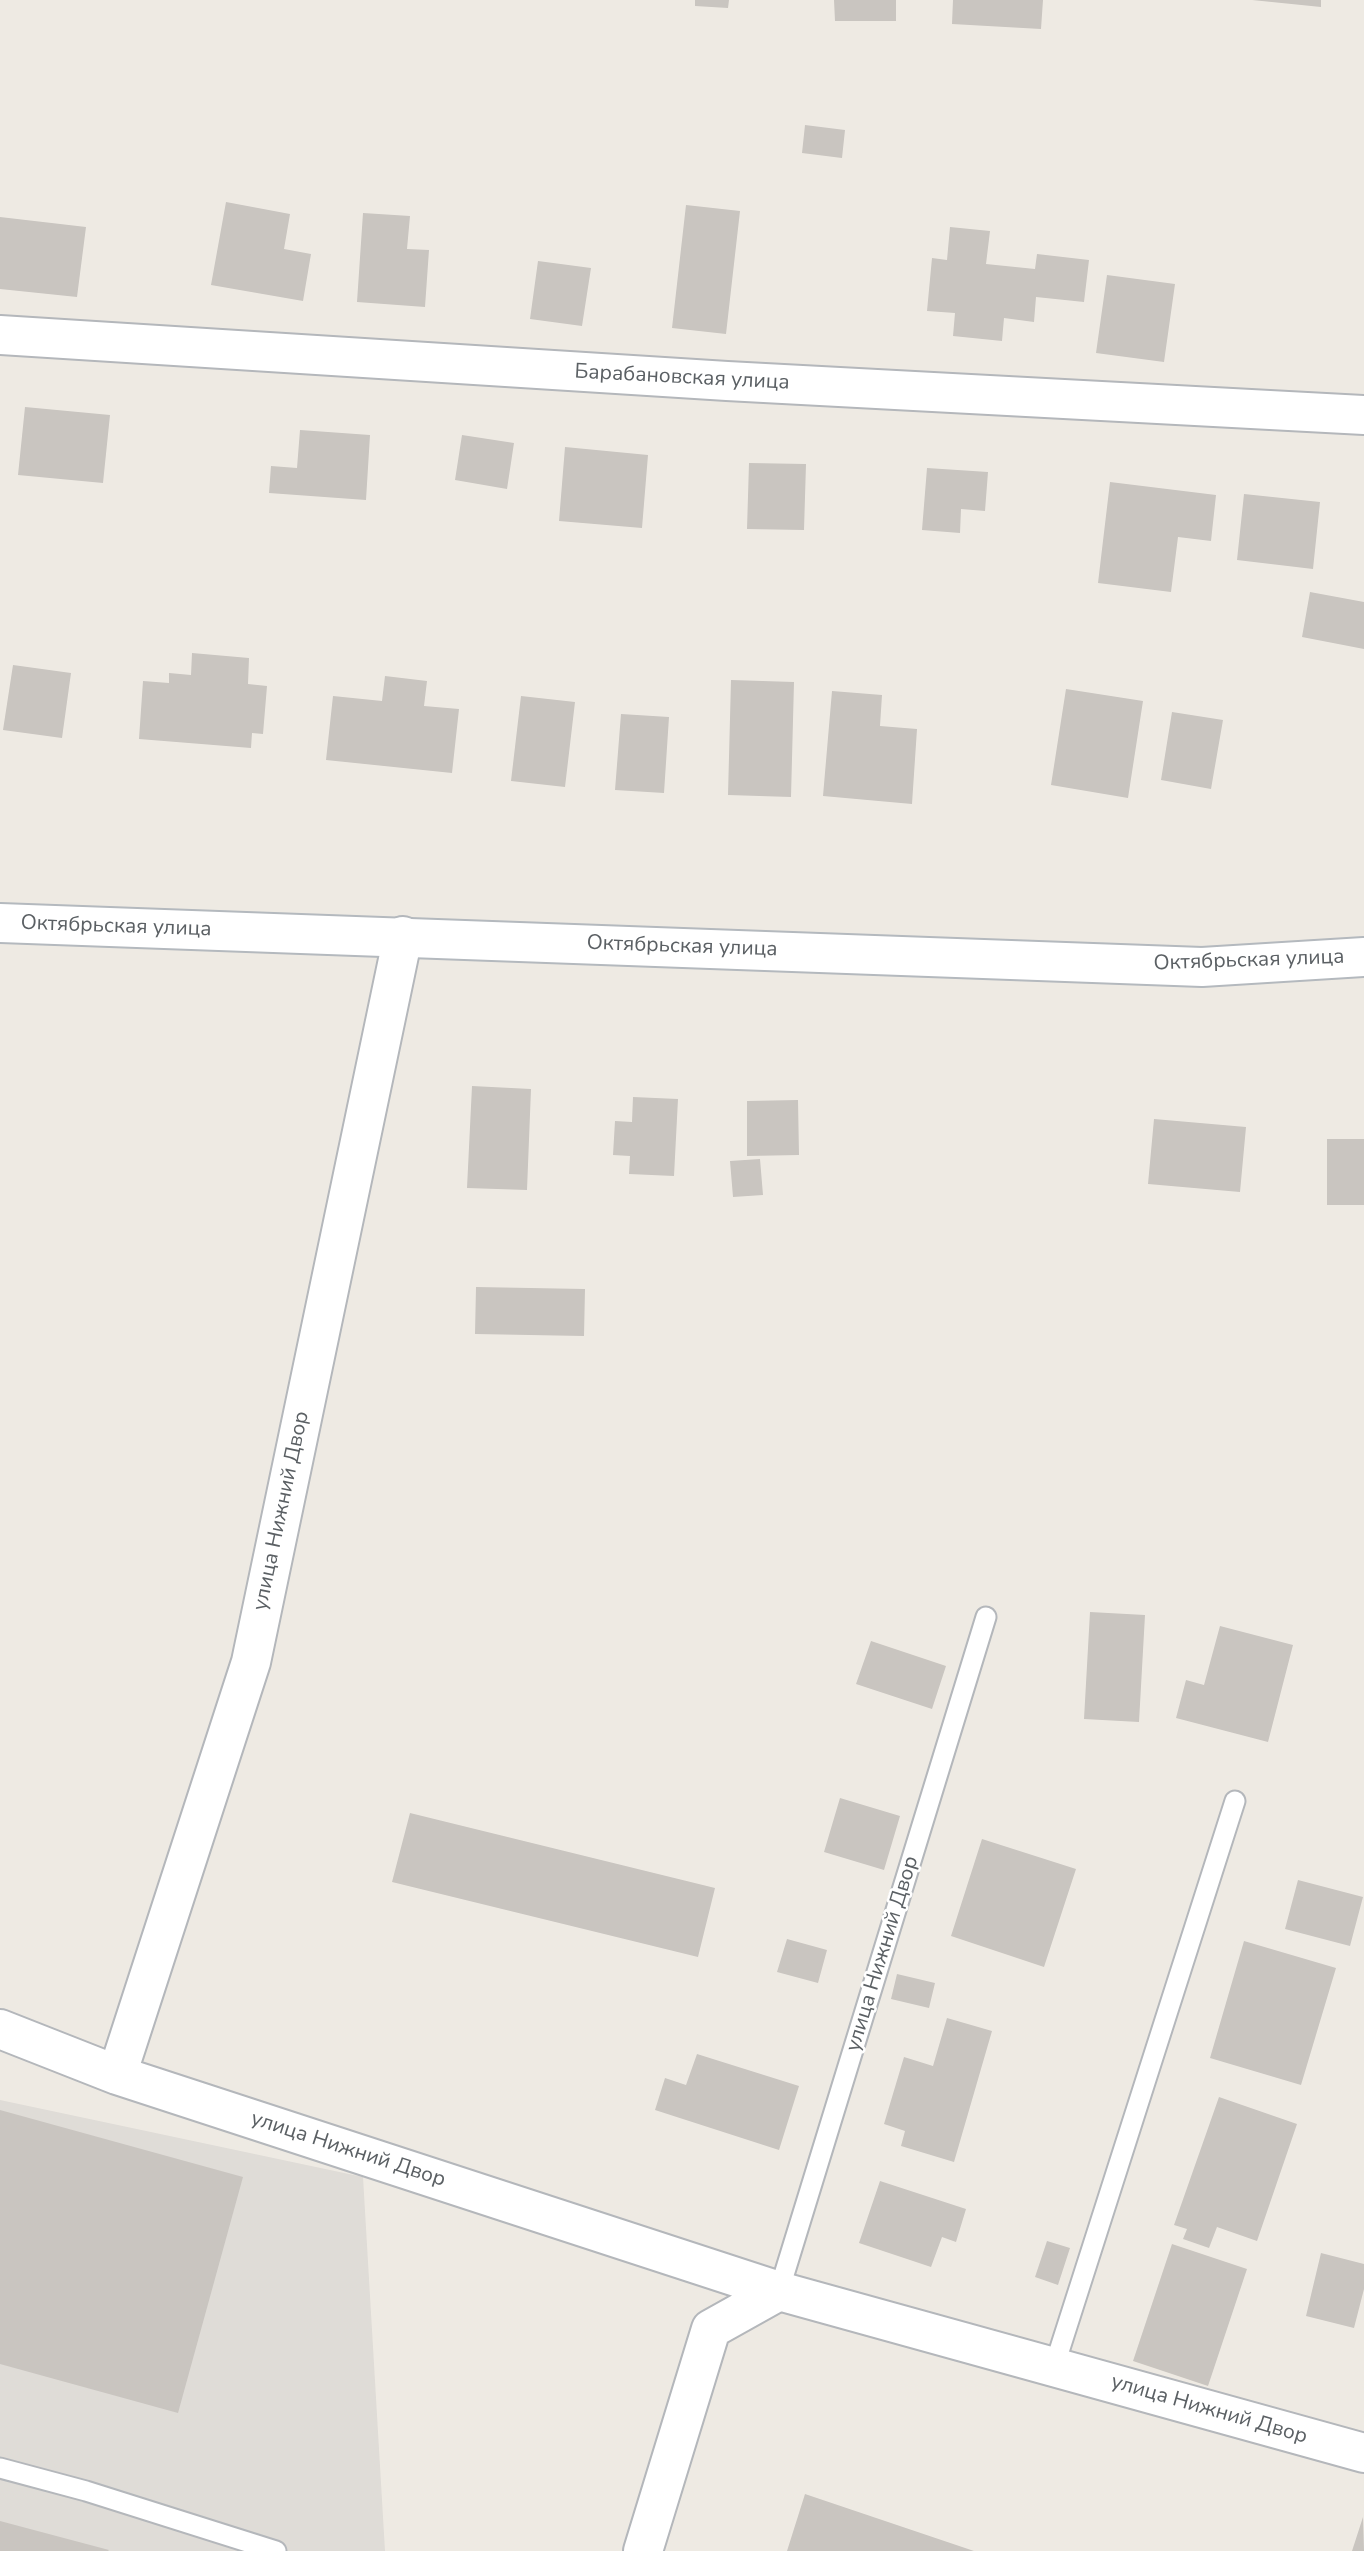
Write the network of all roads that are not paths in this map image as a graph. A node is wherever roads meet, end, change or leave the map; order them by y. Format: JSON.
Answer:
{"nodes":[{"id":1,"x":0,"y":335,"type":"edge"},
{"id":2,"x":1364,"y":415,"type":"edge"},
{"id":3,"x":0,"y":923,"type":"edge"},
{"id":4,"x":404,"y":936,"type":"junction"},
{"id":5,"x":1364,"y":957,"type":"edge"},
{"id":6,"x":986,"y":1617,"type":"dead end"},
{"id":7,"x":1234,"y":1801,"type":"dead end"},
{"id":8,"x":0,"y":2029,"type":"edge"},
{"id":9,"x":117,"y":2075,"type":"junction"},
{"id":10,"x":779,"y":2291,"type":"junction"},
{"id":11,"x":1054,"y":2367,"type":"junction"},
{"id":12,"x":1364,"y":2453,"type":"edge"},
{"id":13,"x":0,"y":2468,"type":"edge"},
{"id":14,"x":276,"y":2551,"type":"edge"},
{"id":15,"x":643,"y":2551,"type":"edge"}],
"edges":[{"from":1,"to":2,"type":"street","name":"Барабановская улица"},
{"from":3,"to":4,"type":"street","name":"Октябрьская улица"},
{"from":4,"to":5,"type":"street","name":"Октябрьская улица"},
{"from":4,"to":9,"type":"street","name":"улица Нижний Двор"},
{"from":6,"to":10,"type":"lane","name":"улица Нижний Двор"},
{"from":7,"to":11,"type":"lane"},
{"from":8,"to":9,"type":"street","name":"улица Нижний Двор"},
{"from":9,"to":10,"type":"street","name":"улица Нижний Двор"},
{"from":10,"to":11,"type":"street","name":"улица Нижний Двор"},
{"from":10,"to":15,"type":"street"},
{"from":11,"to":12,"type":"street","name":"улица Нижний Двор"},
{"from":13,"to":14,"type":"lane"}]}
